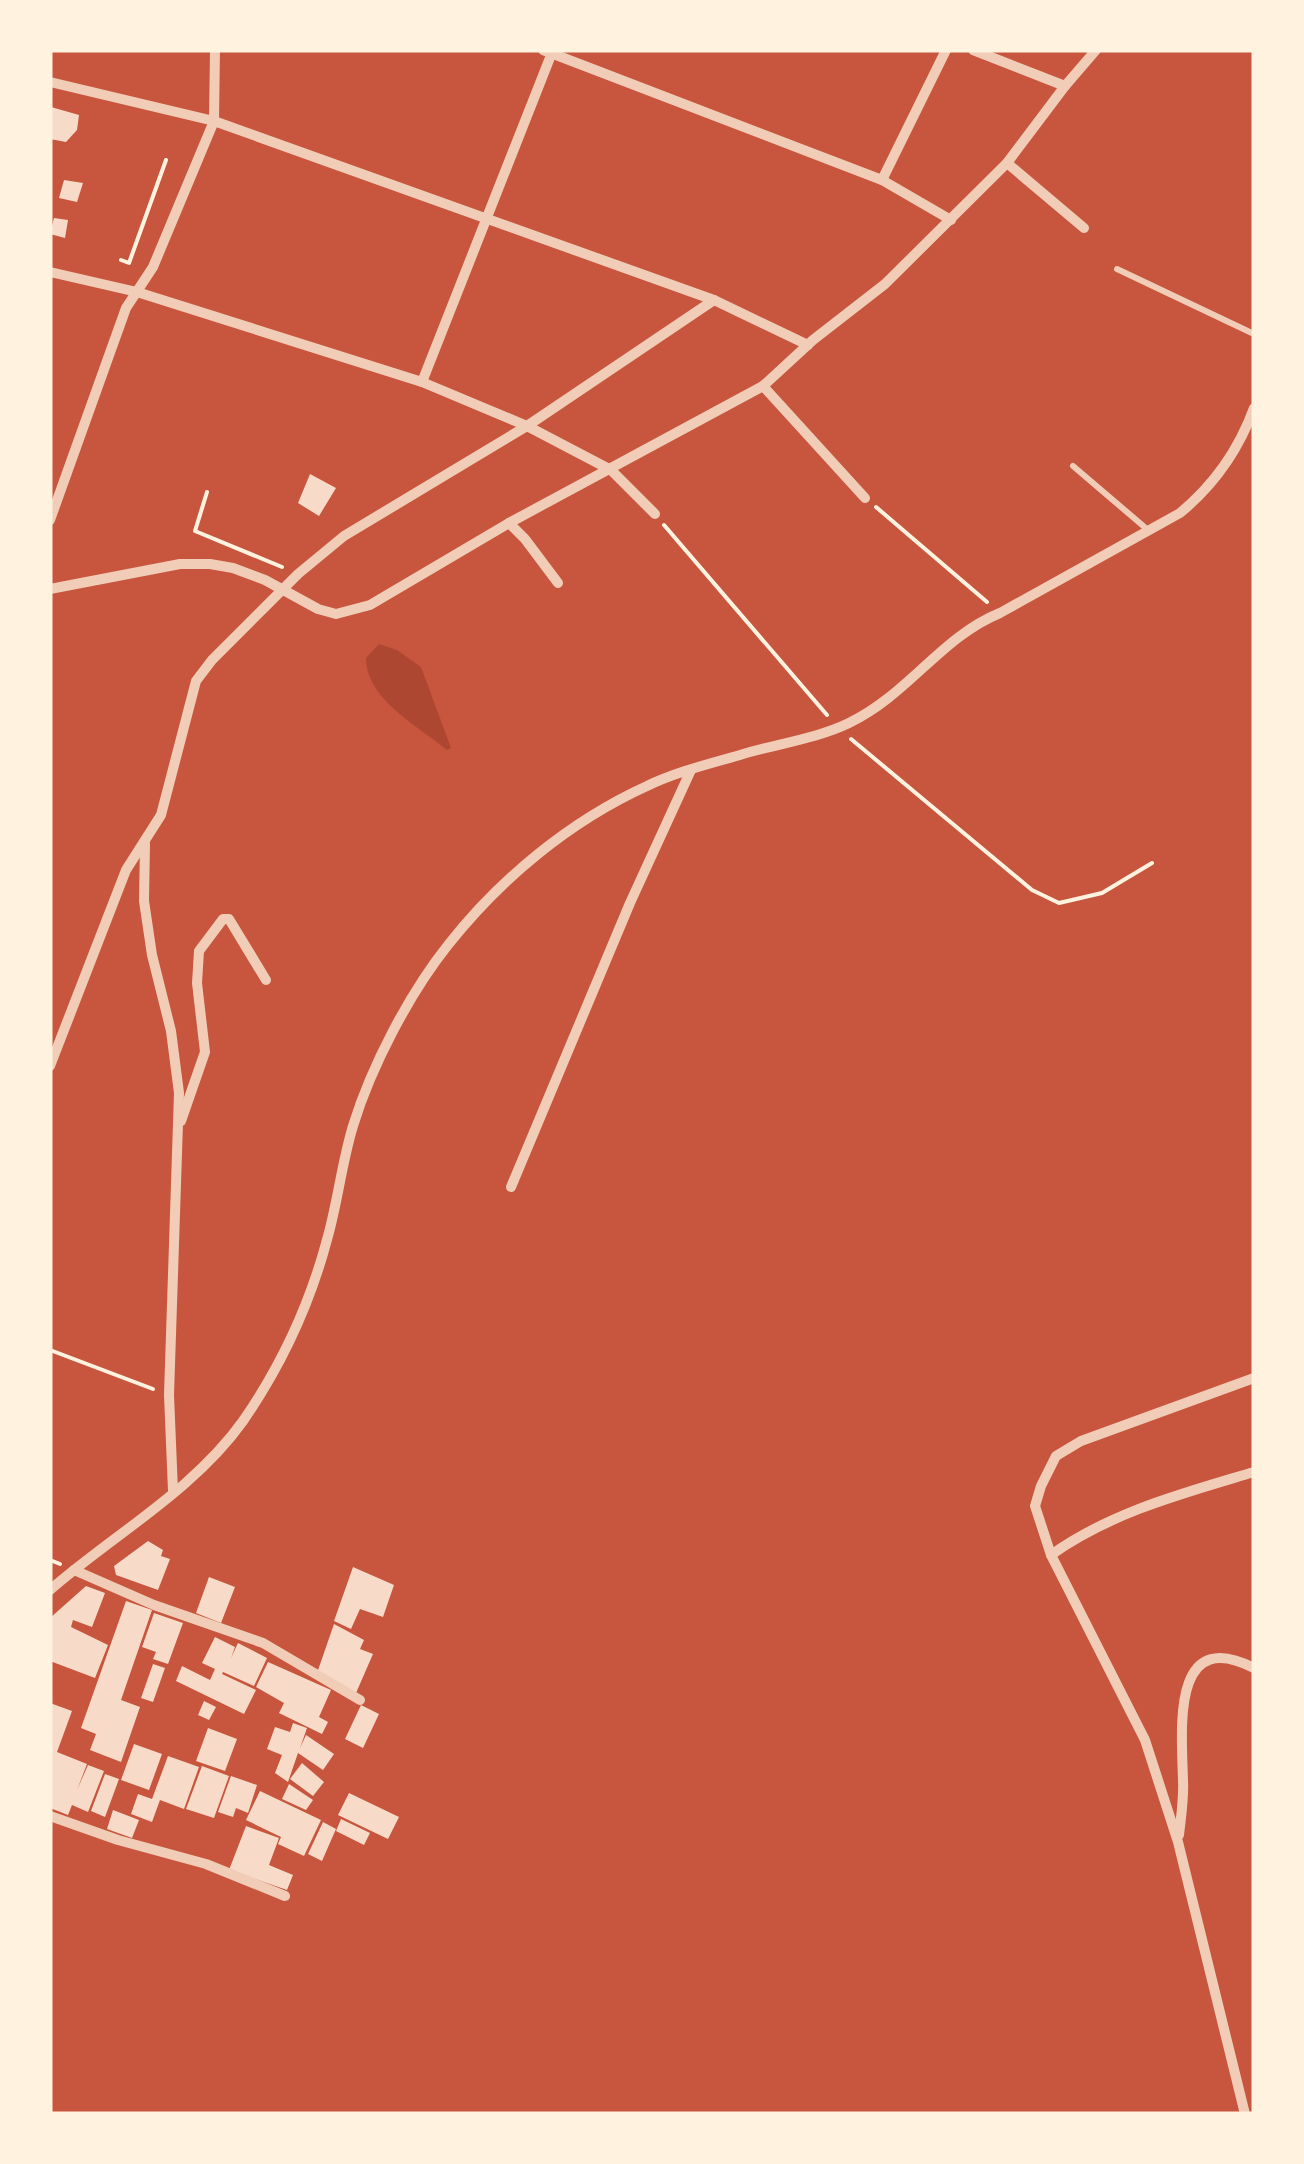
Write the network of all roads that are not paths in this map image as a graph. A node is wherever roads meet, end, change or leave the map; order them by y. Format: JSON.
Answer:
{"nodes":[{"id":1,"x":215,"y":50,"type":"edge"},
{"id":2,"x":946,"y":50,"type":"edge"},
{"id":3,"x":973,"y":50,"type":"edge"},
{"id":4,"x":1096,"y":50,"type":"edge"},
{"id":5,"x":549,"y":51,"type":"edge"},
{"id":6,"x":50,"y":82,"type":"edge"},
{"id":7,"x":1065,"y":86,"type":"junction"},
{"id":8,"x":214,"y":121,"type":"junction"},
{"id":9,"x":1007,"y":163,"type":"junction"},
{"id":10,"x":882,"y":180,"type":"junction"},
{"id":11,"x":486,"y":218,"type":"junction"},
{"id":12,"x":951,"y":220,"type":"junction"},
{"id":13,"x":1084,"y":228,"type":"dead end"},
{"id":14,"x":1117,"y":269,"type":"dead end"},
{"id":15,"x":50,"y":272,"type":"edge"},
{"id":16,"x":137,"y":292,"type":"junction"},
{"id":17,"x":714,"y":300,"type":"junction"},
{"id":18,"x":1254,"y":334,"type":"edge"},
{"id":19,"x":808,"y":345,"type":"junction"},
{"id":20,"x":422,"y":382,"type":"junction"},
{"id":21,"x":763,"y":386,"type":"junction"},
{"id":22,"x":1254,"y":408,"type":"edge"},
{"id":23,"x":528,"y":426,"type":"junction"},
{"id":24,"x":1073,"y":466,"type":"dead end"},
{"id":25,"x":612,"y":470,"type":"junction"},
{"id":26,"x":865,"y":498,"type":"road end"},
{"id":27,"x":655,"y":514,"type":"road end"},
{"id":28,"x":50,"y":520,"type":"edge"},
{"id":29,"x":509,"y":523,"type":"junction"},
{"id":30,"x":1148,"y":531,"type":"junction"},
{"id":31,"x":558,"y":583,"type":"dead end"},
{"id":32,"x":283,"y":589,"type":"junction"},
{"id":33,"x":50,"y":590,"type":"edge"},
{"id":34,"x":691,"y":770,"type":"junction"},
{"id":35,"x":145,"y":844,"type":"junction"},
{"id":36,"x":266,"y":980,"type":"dead end"},
{"id":37,"x":50,"y":1066,"type":"edge"},
{"id":38,"x":177,"y":1131,"type":"junction"},
{"id":39,"x":511,"y":1186,"type":"dead end"},
{"id":40,"x":1254,"y":1378,"type":"edge"},
{"id":41,"x":1254,"y":1472,"type":"edge"},
{"id":42,"x":173,"y":1491,"type":"junction"},
{"id":43,"x":1051,"y":1555,"type":"junction"},
{"id":44,"x":74,"y":1570,"type":"junction"},
{"id":45,"x":50,"y":1590,"type":"edge"},
{"id":46,"x":1254,"y":1668,"type":"edge"},
{"id":47,"x":360,"y":1700,"type":"dead end"},
{"id":48,"x":50,"y":1816,"type":"edge"},
{"id":49,"x":1178,"y":1842,"type":"junction"},
{"id":50,"x":285,"y":1896,"type":"dead end"},
{"id":51,"x":1245,"y":2114,"type":"edge"}],
"edges":[{"from":1,"to":8,"type":"street"},
{"from":2,"to":10,"type":"street"},
{"from":3,"to":7,"type":"street"},
{"from":4,"to":7,"type":"street"},
{"from":5,"to":10,"type":"street"},
{"from":5,"to":11,"type":"street"},
{"from":6,"to":8,"type":"street"},
{"from":7,"to":9,"type":"street"},
{"from":8,"to":11,"type":"street"},
{"from":8,"to":16,"type":"street"},
{"from":9,"to":12,"type":"street"},
{"from":9,"to":13,"type":"street"},
{"from":10,"to":12,"type":"street"},
{"from":11,"to":17,"type":"street"},
{"from":11,"to":20,"type":"street"},
{"from":12,"to":19,"type":"street"},
{"from":14,"to":18,"type":"lane"},
{"from":15,"to":16,"type":"street"},
{"from":16,"to":20,"type":"street"},
{"from":16,"to":28,"type":"street"},
{"from":17,"to":19,"type":"street"},
{"from":17,"to":23,"type":"street"},
{"from":19,"to":21,"type":"street"},
{"from":20,"to":23,"type":"street"},
{"from":21,"to":25,"type":"street"},
{"from":21,"to":26,"type":"street"},
{"from":22,"to":30,"type":"street"},
{"from":23,"to":25,"type":"street"},
{"from":23,"to":32,"type":"street"},
{"from":24,"to":30,"type":"lane"},
{"from":25,"to":27,"type":"street"},
{"from":25,"to":29,"type":"street"},
{"from":29,"to":31,"type":"street"},
{"from":29,"to":32,"type":"street"},
{"from":30,"to":34,"type":"street"},
{"from":32,"to":33,"type":"street"},
{"from":32,"to":35,"type":"street"},
{"from":34,"to":39,"type":"street"},
{"from":34,"to":42,"type":"street"},
{"from":35,"to":37,"type":"street"},
{"from":35,"to":38,"type":"street"},
{"from":36,"to":38,"type":"street"},
{"from":38,"to":42,"type":"street"},
{"from":40,"to":43,"type":"street"},
{"from":41,"to":43,"type":"street"},
{"from":42,"to":44,"type":"street"},
{"from":43,"to":49,"type":"street"},
{"from":44,"to":45,"type":"street"},
{"from":44,"to":47,"type":"street"},
{"from":46,"to":49,"type":"street"},
{"from":48,"to":50,"type":"street"},
{"from":49,"to":51,"type":"street"}]}
